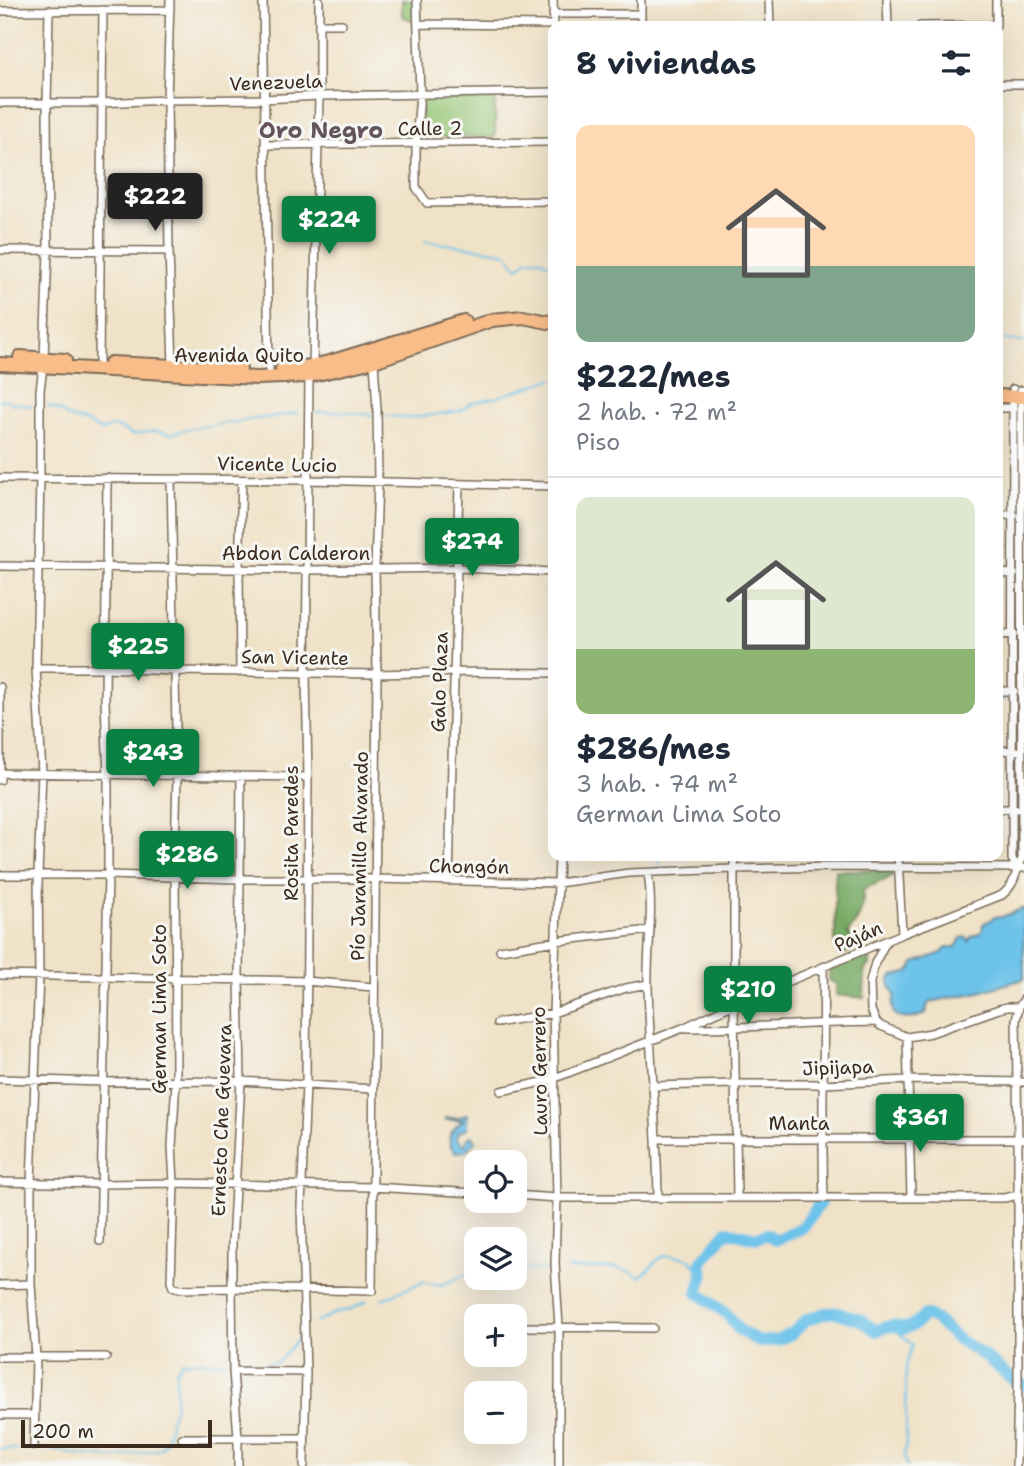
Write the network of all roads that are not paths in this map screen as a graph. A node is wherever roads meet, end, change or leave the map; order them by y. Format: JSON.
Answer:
{"nodes":[{"id":1,"x":170,"y":0,"type":"edge"},
{"id":2,"x":263,"y":0,"type":"edge"},
{"id":3,"x":319,"y":0,"type":"edge"},
{"id":4,"x":417,"y":0,"type":"edge"},
{"id":5,"x":554,"y":0,"type":"edge"},
{"id":6,"x":641,"y":0,"type":"edge"},
{"id":7,"x":769,"y":0,"type":"edge"},
{"id":8,"x":887,"y":0,"type":"edge"},
{"id":9,"x":996,"y":0,"type":"edge"},
{"id":10,"x":49,"y":10,"type":"junction"},
{"id":11,"x":103,"y":10,"type":"junction"},
{"id":12,"x":170,"y":10,"type":"junction"},
{"id":13,"x":0,"y":11,"type":"edge"},
{"id":14,"x":554,"y":14,"type":"junction"},
{"id":15,"x":641,"y":14,"type":"junction"},
{"id":16,"x":554,"y":21,"type":"edge"},
{"id":17,"x":641,"y":21,"type":"edge"},
{"id":18,"x":770,"y":21,"type":"edge"},
{"id":19,"x":888,"y":21,"type":"edge"},
{"id":20,"x":996,"y":21,"type":"edge"},
{"id":21,"x":319,"y":24,"type":"junction"},
{"id":22,"x":342,"y":24,"type":"dead end"},
{"id":23,"x":418,"y":24,"type":"junction"},
{"id":24,"x":548,"y":25,"type":"edge"},
{"id":25,"x":1003,"y":84,"type":"edge"},
{"id":26,"x":1024,"y":84,"type":"edge"},
{"id":27,"x":548,"y":92,"type":"edge"},
{"id":28,"x":420,"y":94,"type":"junction"},
{"id":29,"x":319,"y":96,"type":"junction"},
{"id":30,"x":264,"y":99,"type":"junction"},
{"id":31,"x":167,"y":100,"type":"junction"},
{"id":32,"x":0,"y":103,"type":"edge"},
{"id":33,"x":100,"y":103,"type":"junction"},
{"id":34,"x":47,"y":104,"type":"junction"},
{"id":35,"x":548,"y":142,"type":"edge"},
{"id":36,"x":416,"y":144,"type":"junction"},
{"id":37,"x":265,"y":145,"type":"junction"},
{"id":38,"x":317,"y":145,"type":"junction"},
{"id":39,"x":548,"y":201,"type":"edge"},
{"id":40,"x":0,"y":250,"type":"edge"},
{"id":41,"x":169,"y":251,"type":"junction"},
{"id":42,"x":48,"y":252,"type":"junction"},
{"id":43,"x":100,"y":252,"type":"junction"},
{"id":44,"x":548,"y":314,"type":"edge"},
{"id":45,"x":548,"y":322,"type":"edge"},
{"id":46,"x":0,"y":356,"type":"edge"},
{"id":47,"x":374,"y":361,"type":"junction"},
{"id":48,"x":99,"y":362,"type":"junction"},
{"id":49,"x":43,"y":363,"type":"junction"},
{"id":50,"x":0,"y":364,"type":"edge"},
{"id":51,"x":173,"y":365,"type":"junction"},
{"id":52,"x":269,"y":370,"type":"junction"},
{"id":53,"x":311,"y":371,"type":"junction"},
{"id":54,"x":1019,"y":396,"type":"edge"},
{"id":55,"x":1003,"y":405,"type":"edge"},
{"id":56,"x":0,"y":478,"type":"edge"},
{"id":57,"x":40,"y":478,"type":"junction"},
{"id":58,"x":107,"y":478,"type":"junction"},
{"id":59,"x":171,"y":478,"type":"junction"},
{"id":60,"x":242,"y":480,"type":"junction"},
{"id":61,"x":309,"y":480,"type":"junction"},
{"id":62,"x":377,"y":482,"type":"junction"},
{"id":63,"x":459,"y":484,"type":"junction"},
{"id":64,"x":548,"y":486,"type":"edge"},
{"id":65,"x":1019,"y":515,"type":"edge"},
{"id":66,"x":38,"y":565,"type":"junction"},
{"id":67,"x":0,"y":566,"type":"edge"},
{"id":68,"x":107,"y":566,"type":"junction"},
{"id":69,"x":172,"y":568,"type":"junction"},
{"id":70,"x":376,"y":568,"type":"junction"},
{"id":71,"x":458,"y":568,"type":"junction"},
{"id":72,"x":239,"y":569,"type":"junction"},
{"id":73,"x":307,"y":569,"type":"junction"},
{"id":74,"x":548,"y":572,"type":"edge"},
{"id":75,"x":1019,"y":574,"type":"edge"},
{"id":76,"x":1019,"y":634,"type":"edge"},
{"id":77,"x":36,"y":668,"type":"junction"},
{"id":78,"x":105,"y":668,"type":"junction"},
{"id":79,"x":175,"y":671,"type":"junction"},
{"id":80,"x":240,"y":672,"type":"junction"},
{"id":81,"x":456,"y":672,"type":"junction"},
{"id":82,"x":306,"y":673,"type":"junction"},
{"id":83,"x":548,"y":673,"type":"edge"},
{"id":84,"x":377,"y":674,"type":"junction"},
{"id":85,"x":0,"y":687,"type":"edge"},
{"id":86,"x":1003,"y":691,"type":"edge"},
{"id":87,"x":1012,"y":691,"type":"junction"},
{"id":88,"x":1022,"y":691,"type":"edge"},
{"id":89,"x":1003,"y":750,"type":"edge"},
{"id":90,"x":1012,"y":751,"type":"junction"},
{"id":91,"x":1022,"y":751,"type":"edge"},
{"id":92,"x":0,"y":773,"type":"edge"},
{"id":93,"x":41,"y":774,"type":"junction"},
{"id":94,"x":108,"y":775,"type":"junction"},
{"id":95,"x":177,"y":776,"type":"junction"},
{"id":96,"x":241,"y":776,"type":"junction"},
{"id":97,"x":308,"y":777,"type":"junction"},
{"id":98,"x":0,"y":780,"type":"edge"},
{"id":99,"x":1003,"y":809,"type":"edge"},
{"id":100,"x":1012,"y":809,"type":"junction"},
{"id":101,"x":1023,"y":809,"type":"edge"},
{"id":102,"x":559,"y":861,"type":"edge"},
{"id":103,"x":734,"y":861,"type":"edge"},
{"id":104,"x":898,"y":861,"type":"edge"},
{"id":105,"x":898,"y":867,"type":"junction"},
{"id":106,"x":1020,"y":868,"type":"edge"},
{"id":107,"x":734,"y":869,"type":"junction"},
{"id":108,"x":648,"y":873,"type":"junction"},
{"id":109,"x":0,"y":875,"type":"edge"},
{"id":110,"x":38,"y":875,"type":"junction"},
{"id":111,"x":108,"y":875,"type":"junction"},
{"id":112,"x":175,"y":877,"type":"junction"},
{"id":113,"x":240,"y":879,"type":"junction"},
{"id":114,"x":374,"y":879,"type":"junction"},
{"id":115,"x":307,"y":880,"type":"junction"},
{"id":116,"x":449,"y":881,"type":"junction"},
{"id":117,"x":558,"y":883,"type":"junction"},
{"id":118,"x":650,"y":930,"type":"junction"},
{"id":119,"x":902,"y":934,"type":"junction"},
{"id":120,"x":556,"y":941,"type":"junction"},
{"id":121,"x":887,"y":942,"type":"junction"},
{"id":122,"x":500,"y":950,"type":"dead end"},
{"id":123,"x":823,"y":967,"type":"junction"},
{"id":124,"x":0,"y":975,"type":"edge"},
{"id":125,"x":39,"y":975,"type":"junction"},
{"id":126,"x":106,"y":976,"type":"junction"},
{"id":127,"x":174,"y":979,"type":"junction"},
{"id":128,"x":239,"y":979,"type":"junction"},
{"id":129,"x":306,"y":981,"type":"junction"},
{"id":130,"x":648,"y":984,"type":"junction"},
{"id":131,"x":373,"y":987,"type":"junction"},
{"id":132,"x":1022,"y":1003,"type":"edge"},
{"id":133,"x":734,"y":1004,"type":"junction"},
{"id":134,"x":553,"y":1013,"type":"junction"},
{"id":135,"x":1020,"y":1021,"type":"edge"},
{"id":136,"x":876,"y":1022,"type":"junction"},
{"id":137,"x":497,"y":1023,"type":"dead end"},
{"id":138,"x":824,"y":1023,"type":"junction"},
{"id":139,"x":684,"y":1028,"type":"junction"},
{"id":140,"x":734,"y":1028,"type":"junction"},
{"id":141,"x":907,"y":1037,"type":"junction"},
{"id":142,"x":651,"y":1040,"type":"junction"},
{"id":143,"x":554,"y":1078,"type":"junction"},
{"id":144,"x":0,"y":1079,"type":"edge"},
{"id":145,"x":35,"y":1079,"type":"junction"},
{"id":146,"x":176,"y":1080,"type":"junction"},
{"id":147,"x":909,"y":1080,"type":"junction"},
{"id":148,"x":241,"y":1081,"type":"junction"},
{"id":149,"x":103,"y":1082,"type":"junction"},
{"id":150,"x":1020,"y":1082,"type":"edge"},
{"id":151,"x":735,"y":1083,"type":"junction"},
{"id":152,"x":306,"y":1084,"type":"junction"},
{"id":153,"x":823,"y":1084,"type":"junction"},
{"id":154,"x":652,"y":1086,"type":"junction"},
{"id":155,"x":373,"y":1089,"type":"junction"},
{"id":156,"x":501,"y":1091,"type":"dead end"},
{"id":157,"x":657,"y":1139,"type":"junction"},
{"id":158,"x":736,"y":1139,"type":"junction"},
{"id":159,"x":822,"y":1139,"type":"junction"},
{"id":160,"x":910,"y":1140,"type":"junction"},
{"id":161,"x":1021,"y":1140,"type":"edge"},
{"id":162,"x":0,"y":1182,"type":"edge"},
{"id":163,"x":31,"y":1183,"type":"junction"},
{"id":164,"x":174,"y":1183,"type":"junction"},
{"id":165,"x":100,"y":1184,"type":"junction"},
{"id":166,"x":236,"y":1184,"type":"junction"},
{"id":167,"x":303,"y":1187,"type":"junction"},
{"id":168,"x":372,"y":1187,"type":"junction"},
{"id":169,"x":464,"y":1192,"type":"edge"},
{"id":170,"x":1018,"y":1195,"type":"junction"},
{"id":171,"x":527,"y":1196,"type":"edge"},
{"id":172,"x":658,"y":1197,"type":"junction"},
{"id":173,"x":737,"y":1197,"type":"junction"},
{"id":174,"x":824,"y":1197,"type":"junction"},
{"id":175,"x":911,"y":1197,"type":"junction"},
{"id":176,"x":557,"y":1198,"type":"junction"},
{"id":177,"x":100,"y":1241,"type":"dead end"},
{"id":178,"x":31,"y":1284,"type":"junction"},
{"id":179,"x":0,"y":1285,"type":"edge"},
{"id":180,"x":232,"y":1288,"type":"junction"},
{"id":181,"x":304,"y":1290,"type":"junction"},
{"id":182,"x":527,"y":1328,"type":"dead end"},
{"id":183,"x":559,"y":1328,"type":"junction"},
{"id":184,"x":653,"y":1328,"type":"dead end"},
{"id":185,"x":0,"y":1357,"type":"edge"},
{"id":186,"x":36,"y":1357,"type":"junction"},
{"id":187,"x":106,"y":1357,"type":"dead end"},
{"id":188,"x":233,"y":1371,"type":"junction"},
{"id":189,"x":306,"y":1372,"type":"junction"},
{"id":190,"x":0,"y":1415,"type":"edge"},
{"id":191,"x":34,"y":1415,"type":"junction"},
{"id":192,"x":238,"y":1437,"type":"junction"},
{"id":193,"x":182,"y":1438,"type":"dead end"},
{"id":194,"x":304,"y":1438,"type":"junction"},
{"id":195,"x":34,"y":1446,"type":"dead end"},
{"id":196,"x":238,"y":1466,"type":"edge"},
{"id":197,"x":304,"y":1466,"type":"edge"},
{"id":198,"x":559,"y":1466,"type":"edge"},
{"id":199,"x":1016,"y":1466,"type":"edge"}],
"edges":[{"from":1,"to":12,"type":"street"},
{"from":2,"to":30,"type":"street"},
{"from":3,"to":21,"type":"street","name":"Rosita Paredes"},
{"from":4,"to":23,"type":"street"},
{"from":5,"to":14,"type":"street"},
{"from":6,"to":15,"type":"street"},
{"from":7,"to":18,"type":"street"},
{"from":8,"to":19,"type":"street"},
{"from":9,"to":20,"type":"street"},
{"from":10,"to":11,"type":"street"},
{"from":10,"to":13,"type":"street"},
{"from":10,"to":34,"type":"street"},
{"from":11,"to":12,"type":"street"},
{"from":11,"to":33,"type":"street"},
{"from":12,"to":31,"type":"street"},
{"from":14,"to":15,"type":"street"},
{"from":14,"to":16,"type":"street"},
{"from":15,"to":17,"type":"street"},
{"from":21,"to":22,"type":"street"},
{"from":21,"to":29,"type":"street","name":"Rosita Paredes"},
{"from":23,"to":24,"type":"street"},
{"from":23,"to":28,"type":"street"},
{"from":25,"to":26,"type":"street"},
{"from":27,"to":28,"type":"street","name":"Venezuela"},
{"from":28,"to":29,"type":"street","name":"Venezuela"},
{"from":28,"to":36,"type":"street"},
{"from":29,"to":30,"type":"street","name":"Venezuela"},
{"from":29,"to":38,"type":"street","name":"Rosita Paredes"},
{"from":30,"to":31,"type":"street","name":"Venezuela"},
{"from":30,"to":37,"type":"street"},
{"from":31,"to":33,"type":"street","name":"Venezuela"},
{"from":31,"to":41,"type":"street"},
{"from":32,"to":34,"type":"street","name":"Venezuela"},
{"from":33,"to":34,"type":"street","name":"Venezuela"},
{"from":33,"to":43,"type":"street"},
{"from":34,"to":42,"type":"street"},
{"from":35,"to":36,"type":"street","name":"Calle 2"},
{"from":36,"to":38,"type":"street","name":"Calle 2"},
{"from":36,"to":39,"type":"street"},
{"from":37,"to":38,"type":"street","name":"Calle 2"},
{"from":37,"to":52,"type":"street"},
{"from":38,"to":53,"type":"street","name":"Rosita Paredes"},
{"from":40,"to":42,"type":"street"},
{"from":41,"to":43,"type":"street"},
{"from":41,"to":51,"type":"street"},
{"from":42,"to":43,"type":"street"},
{"from":42,"to":49,"type":"street"},
{"from":43,"to":48,"type":"street"},
{"from":44,"to":53,"type":"highway","name":"Avenida Quito"},
{"from":45,"to":47,"type":"highway","name":"Avenida Quito"},
{"from":46,"to":49,"type":"highway","name":"Avenida Quito"},
{"from":47,"to":53,"type":"highway","name":"Avenida Quito"},
{"from":47,"to":62,"type":"street","name":"Pío Jaramillo Alvarado"},
{"from":48,"to":49,"type":"highway","name":"Avenida Quito"},
{"from":48,"to":51,"type":"highway","name":"Avenida Quito"},
{"from":49,"to":50,"type":"highway","name":"Avenida Quito"},
{"from":49,"to":53,"type":"highway","name":"Avenida Quito"},
{"from":49,"to":57,"type":"street"},
{"from":51,"to":52,"type":"highway","name":"Avenida Quito"},
{"from":52,"to":53,"type":"highway","name":"Avenida Quito"},
{"from":53,"to":61,"type":"street","name":"Rosita Paredes"},
{"from":54,"to":55,"type":"street"},
{"from":54,"to":65,"type":"street"},
{"from":54,"to":65,"type":"street"},
{"from":56,"to":57,"type":"street","name":"Vicente Lucio"},
{"from":57,"to":58,"type":"street","name":"Vicente Lucio"},
{"from":57,"to":66,"type":"street"},
{"from":58,"to":59,"type":"street","name":"Vicente Lucio"},
{"from":58,"to":68,"type":"street"},
{"from":59,"to":60,"type":"street","name":"Vicente Lucio"},
{"from":59,"to":69,"type":"street","name":"German Lima Soto"},
{"from":60,"to":61,"type":"street","name":"Vicente Lucio"},
{"from":60,"to":72,"type":"street"},
{"from":61,"to":62,"type":"street","name":"Vicente Lucio"},
{"from":61,"to":73,"type":"street","name":"Rosita Paredes"},
{"from":62,"to":63,"type":"street","name":"Vicente Lucio"},
{"from":62,"to":70,"type":"street","name":"Pío Jaramillo Alvarado"},
{"from":63,"to":64,"type":"street","name":"Vicente Lucio"},
{"from":63,"to":71,"type":"street","name":"Galo Plaza"},
{"from":65,"to":75,"type":"street"},
{"from":66,"to":67,"type":"street","name":"Abdon Calderon"},
{"from":66,"to":68,"type":"street","name":"Abdon Calderon"},
{"from":66,"to":77,"type":"street"},
{"from":68,"to":69,"type":"street","name":"Abdon Calderon"},
{"from":68,"to":78,"type":"street"},
{"from":69,"to":72,"type":"street","name":"Abdon Calderon"},
{"from":69,"to":79,"type":"street","name":"German Lima Soto"},
{"from":70,"to":71,"type":"street","name":"Abdon Calderon"},
{"from":70,"to":73,"type":"street","name":"Abdon Calderon"},
{"from":70,"to":84,"type":"street","name":"Pío Jaramillo Alvarado"},
{"from":71,"to":74,"type":"street","name":"Abdon Calderon"},
{"from":71,"to":81,"type":"street","name":"Galo Plaza"},
{"from":72,"to":73,"type":"street","name":"Abdon Calderon"},
{"from":72,"to":80,"type":"street"},
{"from":73,"to":82,"type":"street","name":"Rosita Paredes"},
{"from":75,"to":76,"type":"street"},
{"from":76,"to":87,"type":"street"},
{"from":76,"to":88,"type":"street"},
{"from":77,"to":78,"type":"street","name":"San Vicente"},
{"from":77,"to":93,"type":"street"},
{"from":78,"to":79,"type":"street","name":"San Vicente"},
{"from":78,"to":94,"type":"street"},
{"from":79,"to":80,"type":"street","name":"San Vicente"},
{"from":79,"to":95,"type":"street","name":"German Lima Soto"},
{"from":80,"to":82,"type":"street","name":"San Vicente"},
{"from":81,"to":83,"type":"street","name":"San Vicente"},
{"from":81,"to":84,"type":"street","name":"San Vicente"},
{"from":81,"to":116,"type":"street","name":"Galo Plaza"},
{"from":82,"to":84,"type":"street","name":"San Vicente"},
{"from":82,"to":97,"type":"street","name":"Rosita Paredes"},
{"from":84,"to":114,"type":"street","name":"Pío Jaramillo Alvarado"},
{"from":85,"to":92,"type":"street"},
{"from":86,"to":87,"type":"street"},
{"from":87,"to":88,"type":"street"},
{"from":87,"to":90,"type":"street"},
{"from":88,"to":91,"type":"street"},
{"from":89,"to":90,"type":"street"},
{"from":90,"to":91,"type":"street"},
{"from":90,"to":100,"type":"street"},
{"from":91,"to":101,"type":"street"},
{"from":92,"to":93,"type":"street"},
{"from":92,"to":98,"type":"street"},
{"from":93,"to":94,"type":"street"},
{"from":93,"to":110,"type":"street"},
{"from":94,"to":95,"type":"street"},
{"from":94,"to":111,"type":"street"},
{"from":95,"to":96,"type":"street"},
{"from":95,"to":112,"type":"street","name":"German Lima Soto"},
{"from":96,"to":97,"type":"street"},
{"from":96,"to":113,"type":"street","name":"Ernesto Che Guevara"},
{"from":97,"to":115,"type":"street","name":"Rosita Paredes"},
{"from":99,"to":100,"type":"street"},
{"from":100,"to":101,"type":"street"},
{"from":100,"to":106,"type":"street"},
{"from":101,"to":106,"type":"street"},
{"from":102,"to":117,"type":"street","name":"Lauro Gerrero"},
{"from":103,"to":107,"type":"street"},
{"from":104,"to":105,"type":"street"},
{"from":105,"to":106,"type":"street","name":"Chongón"},
{"from":105,"to":107,"type":"street","name":"Chongón"},
{"from":105,"to":119,"type":"street"},
{"from":106,"to":119,"type":"street","name":"Paján"},
{"from":107,"to":108,"type":"street","name":"Chongón"},
{"from":107,"to":133,"type":"street"},
{"from":108,"to":117,"type":"street","name":"Chongón"},
{"from":108,"to":118,"type":"street"},
{"from":109,"to":110,"type":"street","name":"Chongón"},
{"from":110,"to":111,"type":"street","name":"Chongón"},
{"from":110,"to":125,"type":"street"},
{"from":111,"to":112,"type":"street","name":"Chongón"},
{"from":111,"to":126,"type":"street"},
{"from":112,"to":113,"type":"street","name":"Chongón"},
{"from":112,"to":127,"type":"street","name":"German Lima Soto"},
{"from":113,"to":115,"type":"street","name":"Chongón"},
{"from":113,"to":128,"type":"street","name":"Ernesto Che Guevara"},
{"from":114,"to":115,"type":"street","name":"Chongón"},
{"from":114,"to":116,"type":"street","name":"Chongón"},
{"from":114,"to":131,"type":"street","name":"Pío Jaramillo Alvarado"},
{"from":115,"to":129,"type":"street","name":"Rosita Paredes"},
{"from":116,"to":117,"type":"street","name":"Chongón"},
{"from":117,"to":120,"type":"street","name":"Lauro Gerrero"},
{"from":118,"to":120,"type":"street"},
{"from":118,"to":130,"type":"street"},
{"from":119,"to":121,"type":"street","name":"Paján"},
{"from":120,"to":122,"type":"street"},
{"from":120,"to":134,"type":"street","name":"Lauro Gerrero"},
{"from":121,"to":123,"type":"street","name":"Paján"},
{"from":121,"to":136,"type":"street"},
{"from":123,"to":133,"type":"street","name":"Paján"},
{"from":123,"to":138,"type":"street"},
{"from":124,"to":125,"type":"street"},
{"from":125,"to":126,"type":"street"},
{"from":125,"to":145,"type":"street"},
{"from":126,"to":127,"type":"street"},
{"from":126,"to":149,"type":"street"},
{"from":127,"to":128,"type":"street"},
{"from":127,"to":146,"type":"street","name":"German Lima Soto"},
{"from":128,"to":129,"type":"street"},
{"from":128,"to":148,"type":"street","name":"Ernesto Che Guevara"},
{"from":129,"to":131,"type":"street"},
{"from":129,"to":152,"type":"street","name":"Rosita Paredes"},
{"from":130,"to":134,"type":"street"},
{"from":130,"to":142,"type":"street"},
{"from":131,"to":155,"type":"street","name":"Pío Jaramillo Alvarado"},
{"from":132,"to":135,"type":"street"},
{"from":132,"to":141,"type":"street"},
{"from":133,"to":139,"type":"street","name":"Paján"},
{"from":133,"to":140,"type":"street"},
{"from":134,"to":137,"type":"street"},
{"from":134,"to":143,"type":"street","name":"Lauro Gerrero"},
{"from":135,"to":150,"type":"street"},
{"from":136,"to":138,"type":"street"},
{"from":136,"to":141,"type":"street"},
{"from":138,"to":140,"type":"street"},
{"from":138,"to":153,"type":"street"},
{"from":139,"to":140,"type":"street"},
{"from":139,"to":142,"type":"street","name":"Paján"},
{"from":140,"to":151,"type":"street"},
{"from":141,"to":147,"type":"street"},
{"from":142,"to":143,"type":"street","name":"Paján"},
{"from":142,"to":154,"type":"street"},
{"from":143,"to":156,"type":"street","name":"Paján"},
{"from":143,"to":176,"type":"street","name":"Lauro Gerrero"},
{"from":144,"to":145,"type":"street"},
{"from":145,"to":149,"type":"street"},
{"from":145,"to":163,"type":"street"},
{"from":146,"to":148,"type":"street"},
{"from":146,"to":149,"type":"street"},
{"from":146,"to":164,"type":"street","name":"German Lima Soto"},
{"from":147,"to":150,"type":"street","name":"Jipijapa"},
{"from":147,"to":153,"type":"street","name":"Jipijapa"},
{"from":147,"to":160,"type":"street"},
{"from":148,"to":152,"type":"street"},
{"from":148,"to":166,"type":"street","name":"Ernesto Che Guevara"},
{"from":149,"to":165,"type":"street"},
{"from":150,"to":161,"type":"street"},
{"from":151,"to":153,"type":"street","name":"Jipijapa"},
{"from":151,"to":154,"type":"street","name":"Jipijapa"},
{"from":151,"to":158,"type":"street"},
{"from":152,"to":155,"type":"street"},
{"from":152,"to":167,"type":"street","name":"Rosita Paredes"},
{"from":153,"to":159,"type":"street"},
{"from":154,"to":157,"type":"street"},
{"from":155,"to":168,"type":"street","name":"Pío Jaramillo Alvarado"},
{"from":157,"to":158,"type":"street","name":"Manta"},
{"from":157,"to":172,"type":"street"},
{"from":158,"to":159,"type":"street","name":"Manta"},
{"from":158,"to":173,"type":"street"},
{"from":159,"to":160,"type":"street","name":"Manta"},
{"from":159,"to":174,"type":"street"},
{"from":160,"to":161,"type":"street","name":"Manta"},
{"from":160,"to":175,"type":"street"},
{"from":161,"to":170,"type":"street"},
{"from":162,"to":163,"type":"street"},
{"from":163,"to":165,"type":"street"},
{"from":163,"to":178,"type":"street"},
{"from":164,"to":165,"type":"street"},
{"from":164,"to":166,"type":"street"},
{"from":164,"to":180,"type":"street","name":"German Lima Soto"},
{"from":165,"to":177,"type":"street"},
{"from":166,"to":167,"type":"street"},
{"from":166,"to":180,"type":"street","name":"Ernesto Che Guevara"},
{"from":167,"to":168,"type":"street"},
{"from":167,"to":181,"type":"street","name":"Rosita Paredes"},
{"from":168,"to":169,"type":"street"},
{"from":168,"to":181,"type":"street","name":"Pío Jaramillo Alvarado"},
{"from":170,"to":175,"type":"street"},
{"from":170,"to":199,"type":"street"},
{"from":171,"to":176,"type":"street"},
{"from":172,"to":173,"type":"street"},
{"from":172,"to":176,"type":"street"},
{"from":173,"to":174,"type":"street"},
{"from":174,"to":175,"type":"street"},
{"from":176,"to":183,"type":"street","name":"Lauro Gerrero"},
{"from":178,"to":179,"type":"street"},
{"from":178,"to":186,"type":"street"},
{"from":180,"to":181,"type":"street"},
{"from":180,"to":188,"type":"street","name":"Ernesto Che Guevara"},
{"from":181,"to":189,"type":"street","name":"Rosita Paredes"},
{"from":182,"to":183,"type":"street"},
{"from":183,"to":184,"type":"street"},
{"from":183,"to":198,"type":"street","name":"Lauro Gerrero"},
{"from":185,"to":186,"type":"street"},
{"from":186,"to":187,"type":"street"},
{"from":186,"to":191,"type":"street"},
{"from":188,"to":189,"type":"street"},
{"from":188,"to":192,"type":"street","name":"Ernesto Che Guevara"},
{"from":189,"to":194,"type":"street","name":"Rosita Paredes"},
{"from":190,"to":191,"type":"street"},
{"from":191,"to":195,"type":"street"},
{"from":192,"to":193,"type":"street"},
{"from":192,"to":194,"type":"street"},
{"from":192,"to":196,"type":"street","name":"Ernesto Che Guevara"},
{"from":194,"to":197,"type":"street","name":"Rosita Paredes"}]}
